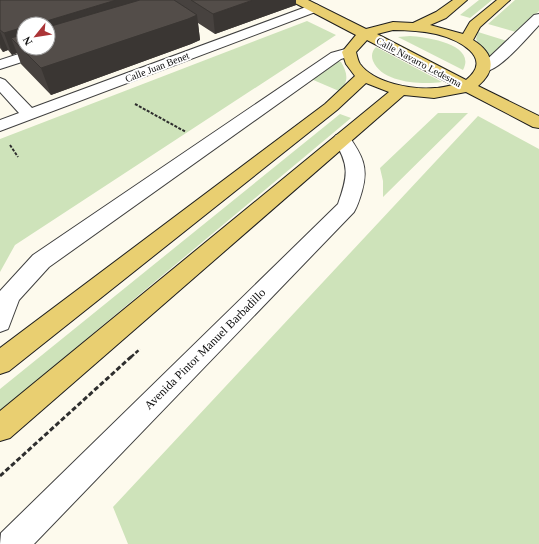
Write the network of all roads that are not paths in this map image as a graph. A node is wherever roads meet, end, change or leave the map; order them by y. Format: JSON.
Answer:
{"nodes":[{"id":1,"x":299,"y":0,"type":"edge"},
{"id":2,"x":462,"y":0,"type":"edge"},
{"id":3,"x":504,"y":0,"type":"edge"},
{"id":4,"x":314,"y":8,"type":"junction"},
{"id":5,"x":539,"y":18,"type":"edge"},
{"id":6,"x":416,"y":26,"type":"junction"},
{"id":7,"x":366,"y":33,"type":"junction"},
{"id":8,"x":205,"y":36,"type":"dead end"},
{"id":9,"x":466,"y":41,"type":"junction"},
{"id":10,"x":217,"y":44,"type":"junction"},
{"id":11,"x":57,"y":46,"type":"edge"},
{"id":12,"x":349,"y":52,"type":"junction"},
{"id":13,"x":0,"y":65,"type":"edge"},
{"id":14,"x":486,"y":67,"type":"junction"},
{"id":15,"x":364,"y":76,"type":"junction"},
{"id":16,"x":0,"y":83,"type":"edge"},
{"id":17,"x":466,"y":87,"type":"junction"},
{"id":18,"x":401,"y":90,"type":"junction"},
{"id":19,"x":29,"y":115,"type":"junction"},
{"id":20,"x":539,"y":123,"type":"edge"},
{"id":21,"x":0,"y":126,"type":"edge"},
{"id":22,"x":342,"y":139,"type":"junction"},
{"id":23,"x":0,"y":322,"type":"edge"},
{"id":24,"x":0,"y":363,"type":"edge"},
{"id":25,"x":0,"y":428,"type":"edge"},
{"id":26,"x":12,"y":544,"type":"edge"}],
"edges":[{"from":1,"to":4,"type":"main road","name":"Calle Navarro Ledesma"},
{"from":2,"to":6,"type":"main road"},
{"from":3,"to":9,"type":"main road"},
{"from":4,"to":7,"type":"main road","name":"Calle Navarro Ledesma"},
{"from":4,"to":10,"type":"street","name":"Calle Juan Benet"},
{"from":5,"to":14,"type":"street"},
{"from":6,"to":7,"type":"main road"},
{"from":6,"to":9,"type":"main road"},
{"from":7,"to":12,"type":"main road"},
{"from":7,"to":17,"type":"main road","name":"Calle Navarro Ledesma"},
{"from":8,"to":10,"type":"street"},
{"from":9,"to":14,"type":"main road"},
{"from":10,"to":19,"type":"street","name":"Calle Juan Benet"},
{"from":11,"to":13,"type":"street"},
{"from":12,"to":15,"type":"main road"},
{"from":12,"to":23,"type":"street"},
{"from":14,"to":17,"type":"main road"},
{"from":15,"to":18,"type":"main road"},
{"from":15,"to":24,"type":"main road"},
{"from":16,"to":19,"type":"street"},
{"from":17,"to":18,"type":"main road"},
{"from":17,"to":20,"type":"main road","name":"Calle Navarro Ledesma"},
{"from":18,"to":22,"type":"main road"},
{"from":19,"to":21,"type":"street","name":"Calle Juan Benet"},
{"from":22,"to":25,"type":"main road"},
{"from":22,"to":26,"type":"street","name":"Avenida Pintor Manuel Barbadillo"}]}
